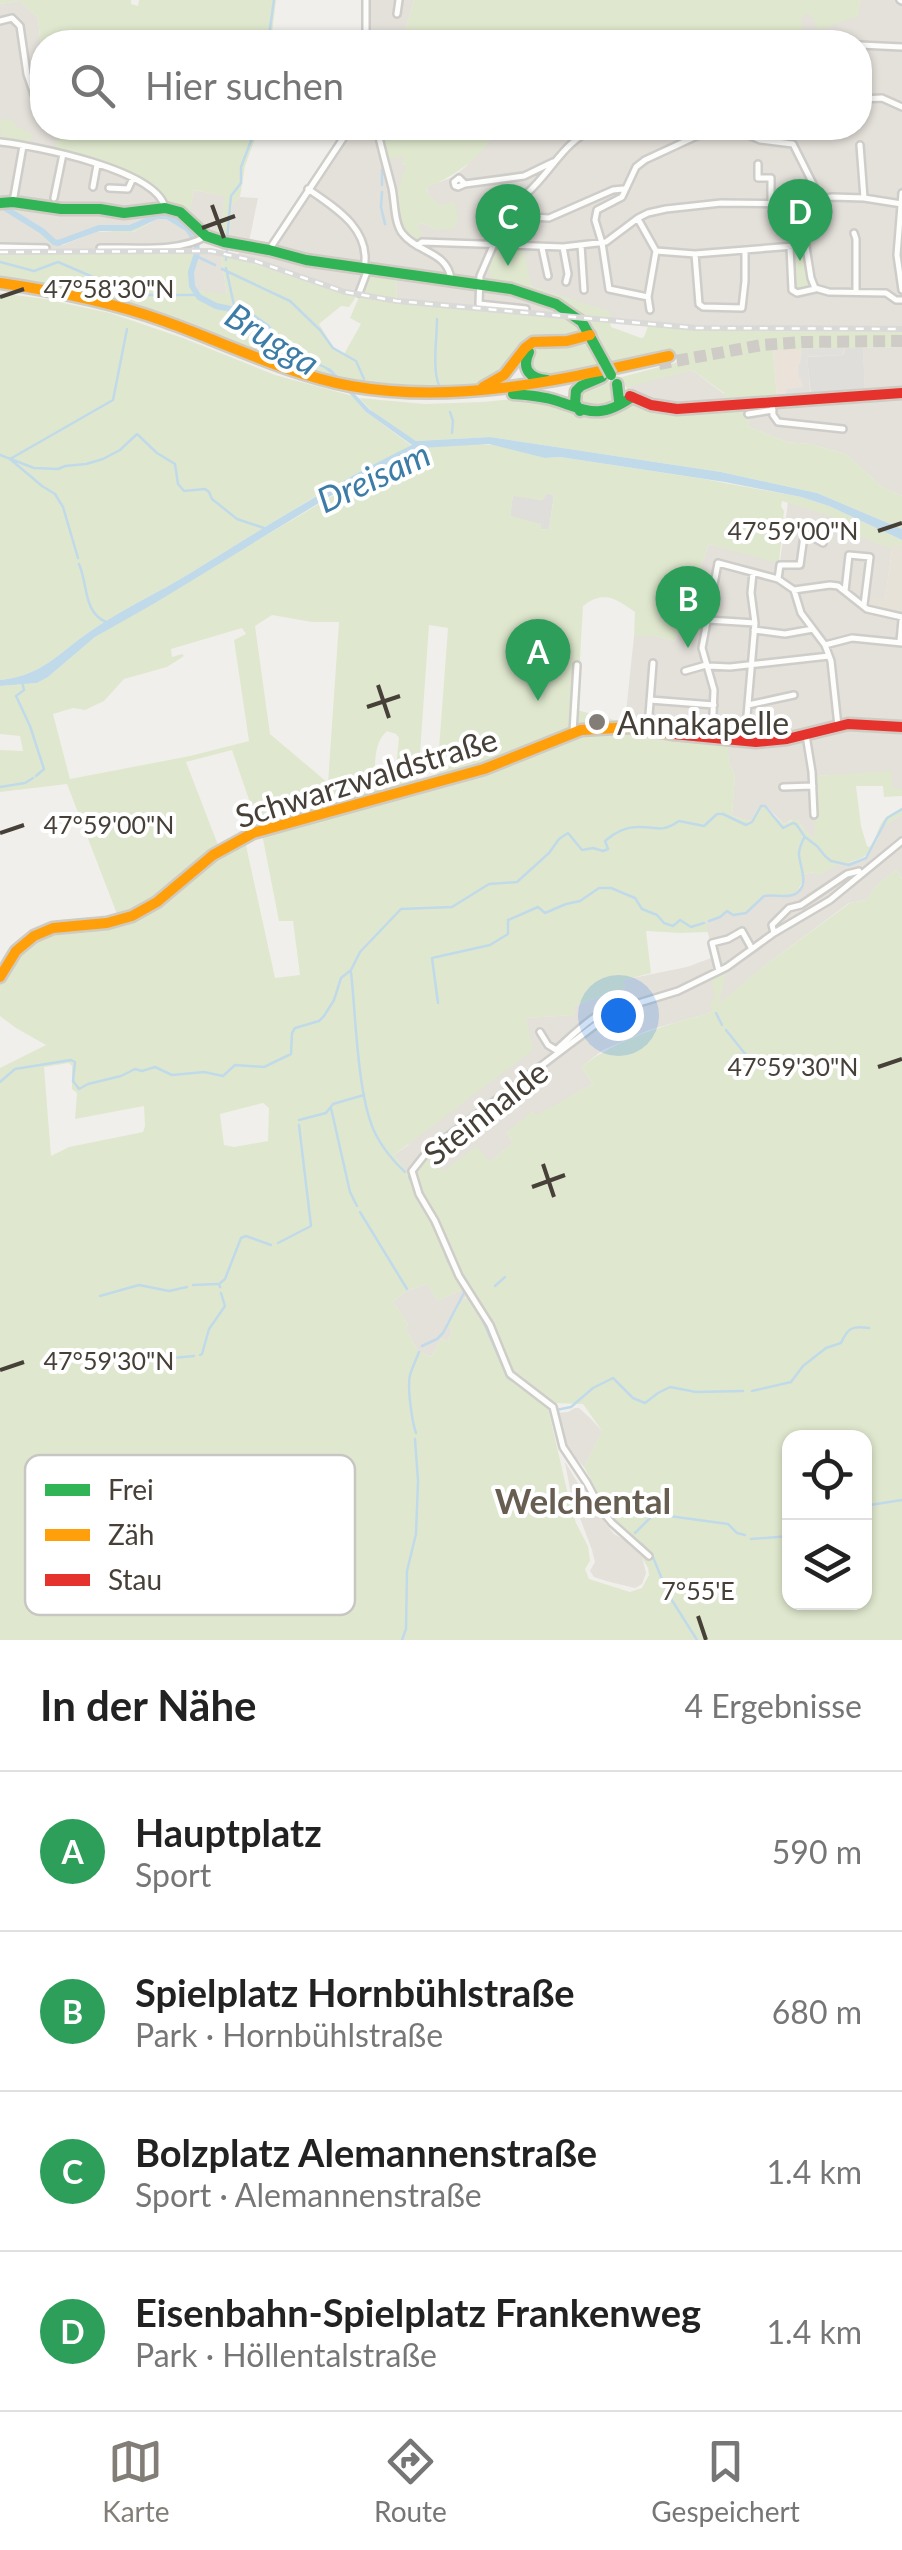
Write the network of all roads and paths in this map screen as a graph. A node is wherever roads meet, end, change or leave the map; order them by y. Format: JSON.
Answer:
{"nodes":[{"id":1,"x":366,"y":0,"type":"edge"},
{"id":2,"x":388,"y":0,"type":"edge"},
{"id":3,"x":398,"y":2,"type":"edge"},
{"id":4,"x":397,"y":14,"type":"dead end"},
{"id":5,"x":0,"y":21,"type":"edge"},
{"id":6,"x":366,"y":30,"type":"edge"},
{"id":7,"x":872,"y":45,"type":"edge"},
{"id":8,"x":902,"y":47,"type":"edge"},
{"id":9,"x":30,"y":80,"type":"edge"},
{"id":10,"x":872,"y":98,"type":"edge"},
{"id":11,"x":902,"y":107,"type":"edge"},
{"id":12,"x":342,"y":140,"type":"edge"},
{"id":13,"x":379,"y":140,"type":"edge"},
{"id":14,"x":575,"y":140,"type":"edge"},
{"id":15,"x":688,"y":140,"type":"edge"},
{"id":16,"x":760,"y":140,"type":"edge"},
{"id":17,"x":0,"y":142,"type":"edge"},
{"id":18,"x":860,"y":145,"type":"dead end"},
{"id":19,"x":23,"y":146,"type":"junction"},
{"id":20,"x":63,"y":154,"type":"junction"},
{"id":21,"x":553,"y":162,"type":"junction"},
{"id":22,"x":97,"y":164,"type":"junction"},
{"id":23,"x":758,"y":164,"type":"dead end"},
{"id":24,"x":133,"y":178,"type":"junction"},
{"id":25,"x":465,"y":184,"type":"dead end"},
{"id":26,"x":93,"y":187,"type":"dead end"},
{"id":27,"x":108,"y":188,"type":"dead end"},
{"id":28,"x":308,"y":189,"type":"junction"},
{"id":29,"x":624,"y":190,"type":"junction"},
{"id":30,"x":902,"y":193,"type":"edge"},
{"id":31,"x":54,"y":198,"type":"dead end"},
{"id":32,"x":820,"y":198,"type":"junction"},
{"id":33,"x":864,"y":198,"type":"junction"},
{"id":34,"x":6,"y":203,"type":"edge"},
{"id":35,"x":771,"y":204,"type":"junction"},
{"id":36,"x":798,"y":204,"type":"junction"},
{"id":37,"x":901,"y":204,"type":"edge"},
{"id":38,"x":165,"y":208,"type":"junction"},
{"id":39,"x":638,"y":218,"type":"junction"},
{"id":40,"x":854,"y":233,"type":"dead end"},
{"id":41,"x":198,"y":240,"type":"junction"},
{"id":42,"x":602,"y":241,"type":"junction"},
{"id":43,"x":584,"y":244,"type":"junction"},
{"id":44,"x":806,"y":244,"type":"junction"},
{"id":45,"x":417,"y":246,"type":"junction"},
{"id":46,"x":493,"y":246,"type":"junction"},
{"id":47,"x":0,"y":247,"type":"edge"},
{"id":48,"x":563,"y":247,"type":"junction"},
{"id":49,"x":790,"y":247,"type":"junction"},
{"id":50,"x":46,"y":248,"type":"dead end"},
{"id":51,"x":100,"y":248,"type":"dead end"},
{"id":52,"x":542,"y":248,"type":"junction"},
{"id":53,"x":269,"y":250,"type":"junction"},
{"id":54,"x":656,"y":251,"type":"junction"},
{"id":55,"x":745,"y":251,"type":"junction"},
{"id":56,"x":695,"y":254,"type":"junction"},
{"id":57,"x":366,"y":269,"type":"junction"},
{"id":58,"x":548,"y":276,"type":"dead end"},
{"id":59,"x":452,"y":279,"type":"junction"},
{"id":60,"x":566,"y":282,"type":"dead end"},
{"id":61,"x":478,"y":283,"type":"junction"},
{"id":62,"x":0,"y":286,"type":"edge"},
{"id":63,"x":584,"y":290,"type":"dead end"},
{"id":64,"x":814,"y":290,"type":"junction"},
{"id":65,"x":902,"y":291,"type":"edge"},
{"id":66,"x":856,"y":292,"type":"junction"},
{"id":67,"x":886,"y":292,"type":"junction"},
{"id":68,"x":359,"y":293,"type":"dead end"},
{"id":69,"x":648,"y":297,"type":"junction"},
{"id":70,"x":902,"y":300,"type":"edge"},
{"id":71,"x":526,"y":308,"type":"dead end"},
{"id":72,"x":650,"y":310,"type":"dead end"},
{"id":73,"x":578,"y":320,"type":"junction"},
{"id":74,"x":593,"y":340,"type":"junction"},
{"id":75,"x":578,"y":342,"type":"junction"},
{"id":76,"x":668,"y":356,"type":"tunnel mouth"},
{"id":77,"x":652,"y":366,"type":"tunnel mouth"},
{"id":78,"x":602,"y":377,"type":"junction"},
{"id":79,"x":560,"y":380,"type":"junction"},
{"id":80,"x":360,"y":391,"type":"junction"},
{"id":81,"x":464,"y":393,"type":"junction"},
{"id":82,"x":902,"y":393,"type":"edge"},
{"id":83,"x":513,"y":394,"type":"junction"},
{"id":84,"x":623,"y":401,"type":"junction"},
{"id":85,"x":772,"y":406,"type":"junction"},
{"id":86,"x":580,"y":411,"type":"junction"},
{"id":87,"x":748,"y":414,"type":"dead end"},
{"id":88,"x":843,"y":429,"type":"dead end"},
{"id":89,"x":823,"y":543,"type":"dead end"},
{"id":90,"x":753,"y":573,"type":"junction"},
{"id":91,"x":778,"y":579,"type":"junction"},
{"id":92,"x":794,"y":590,"type":"junction"},
{"id":93,"x":845,"y":592,"type":"junction"},
{"id":94,"x":864,"y":607,"type":"junction"},
{"id":95,"x":902,"y":618,"type":"edge"},
{"id":96,"x":707,"y":620,"type":"junction"},
{"id":97,"x":754,"y":626,"type":"junction"},
{"id":98,"x":812,"y":629,"type":"junction"},
{"id":99,"x":901,"y":642,"type":"edge"},
{"id":100,"x":825,"y":645,"type":"junction"},
{"id":101,"x":829,"y":656,"type":"junction"},
{"id":102,"x":653,"y":663,"type":"dead end"},
{"id":103,"x":578,"y":665,"type":"dead end"},
{"id":104,"x":706,"y":665,"type":"junction"},
{"id":105,"x":751,"y":666,"type":"junction"},
{"id":106,"x":685,"y":672,"type":"dead end"},
{"id":107,"x":794,"y":695,"type":"dead end"},
{"id":108,"x":650,"y":700,"type":"junction"},
{"id":109,"x":714,"y":705,"type":"junction"},
{"id":110,"x":748,"y":705,"type":"junction"},
{"id":111,"x":838,"y":726,"type":"junction"},
{"id":112,"x":902,"y":727,"type":"edge"},
{"id":113,"x":647,"y":731,"type":"junction"},
{"id":114,"x":573,"y":732,"type":"junction"},
{"id":115,"x":806,"y":735,"type":"junction"},
{"id":116,"x":712,"y":738,"type":"junction"},
{"id":117,"x":744,"y":742,"type":"junction"},
{"id":118,"x":813,"y":786,"type":"junction"},
{"id":119,"x":783,"y":788,"type":"dead end"},
{"id":120,"x":814,"y":814,"type":"dead end"},
{"id":121,"x":902,"y":841,"type":"edge"},
{"id":122,"x":867,"y":870,"type":"junction"},
{"id":123,"x":774,"y":932,"type":"junction"},
{"id":124,"x":752,"y":949,"type":"junction"},
{"id":125,"x":719,"y":971,"type":"junction"},
{"id":126,"x":0,"y":977,"type":"edge"},
{"id":127,"x":540,"y":1032,"type":"dead end"},
{"id":128,"x":558,"y":1052,"type":"junction"},
{"id":129,"x":649,"y":1556,"type":"dead end"}],
"edges":[{"from":1,"to":6,"type":"street"},
{"from":2,"to":3,"type":"street"},
{"from":3,"to":4,"type":"street"},
{"from":5,"to":9,"type":"street"},
{"from":7,"to":8,"type":"street"},
{"from":10,"to":11,"type":"street"},
{"from":12,"to":28,"type":"street"},
{"from":13,"to":45,"type":"street"},
{"from":14,"to":21,"type":"street"},
{"from":15,"to":29,"type":"street"},
{"from":16,"to":32,"type":"street"},
{"from":17,"to":19,"type":"street"},
{"from":18,"to":33,"type":"street"},
{"from":19,"to":20,"type":"street"},
{"from":19,"to":34,"type":"street"},
{"from":20,"to":22,"type":"street"},
{"from":20,"to":31,"type":"street"},
{"from":21,"to":25,"type":"street"},
{"from":21,"to":29,"type":"street"},
{"from":22,"to":24,"type":"street"},
{"from":22,"to":26,"type":"street"},
{"from":23,"to":35,"type":"street"},
{"from":24,"to":27,"type":"street"},
{"from":24,"to":38,"type":"street"},
{"from":28,"to":53,"type":"street"},
{"from":28,"to":57,"type":"street"},
{"from":29,"to":42,"type":"street"},
{"from":30,"to":37,"type":"street"},
{"from":32,"to":33,"type":"street"},
{"from":32,"to":36,"type":"street"},
{"from":33,"to":37,"type":"street"},
{"from":34,"to":38,"type":"main road"},
{"from":35,"to":36,"type":"street"},
{"from":35,"to":39,"type":"street"},
{"from":36,"to":44,"type":"street"},
{"from":37,"to":65,"type":"street"},
{"from":38,"to":41,"type":"main road"},
{"from":39,"to":42,"type":"street"},
{"from":39,"to":54,"type":"street"},
{"from":40,"to":66,"type":"street"},
{"from":41,"to":51,"type":"street"},
{"from":41,"to":53,"type":"main road"},
{"from":42,"to":43,"type":"street"},
{"from":42,"to":69,"type":"street"},
{"from":43,"to":48,"type":"street"},
{"from":43,"to":63,"type":"street"},
{"from":44,"to":49,"type":"street"},
{"from":44,"to":64,"type":"street"},
{"from":45,"to":46,"type":"street"},
{"from":45,"to":59,"type":"street"},
{"from":46,"to":52,"type":"street"},
{"from":46,"to":61,"type":"street"},
{"from":47,"to":50,"type":"street"},
{"from":48,"to":52,"type":"street"},
{"from":48,"to":60,"type":"street"},
{"from":49,"to":55,"type":"street"},
{"from":49,"to":64,"type":"street"},
{"from":52,"to":58,"type":"street"},
{"from":53,"to":57,"type":"main road"},
{"from":54,"to":56,"type":"street"},
{"from":54,"to":69,"type":"street"},
{"from":55,"to":56,"type":"street"},
{"from":55,"to":56,"type":"street"},
{"from":57,"to":59,"type":"main road"},
{"from":57,"to":68,"type":"street"},
{"from":59,"to":61,"type":"main road"},
{"from":61,"to":71,"type":"street"},
{"from":61,"to":73,"type":"main road"},
{"from":62,"to":80,"type":"main road"},
{"from":64,"to":66,"type":"street"},
{"from":65,"to":67,"type":"street"},
{"from":66,"to":67,"type":"street"},
{"from":67,"to":70,"type":"street"},
{"from":69,"to":72,"type":"street"},
{"from":73,"to":74,"type":"main road"},
{"from":73,"to":75,"type":"main road"},
{"from":74,"to":75,"type":"main road"},
{"from":74,"to":84,"type":"main road","bridge":true},
{"from":75,"to":79,"type":"main road"},
{"from":75,"to":81,"type":"main road"},
{"from":76,"to":79,"type":"main road"},
{"from":77,"to":78,"type":"main road"},
{"from":78,"to":83,"type":"main road"},
{"from":78,"to":86,"type":"main road"},
{"from":79,"to":81,"type":"main road"},
{"from":80,"to":81,"type":"main road"},
{"from":80,"to":83,"type":"main road"},
{"from":82,"to":85,"type":"main road"},
{"from":83,"to":86,"type":"main road"},
{"from":84,"to":85,"type":"main road"},
{"from":84,"to":86,"type":"main road"},
{"from":85,"to":87,"type":"street"},
{"from":85,"to":88,"type":"street"},
{"from":89,"to":91,"type":"street"},
{"from":90,"to":91,"type":"street"},
{"from":90,"to":96,"type":"street"},
{"from":90,"to":97,"type":"street"},
{"from":91,"to":92,"type":"street"},
{"from":92,"to":93,"type":"street"},
{"from":92,"to":98,"type":"street"},
{"from":93,"to":94,"type":"street"},
{"from":93,"to":94,"type":"street"},
{"from":94,"to":95,"type":"street"},
{"from":95,"to":99,"type":"street"},
{"from":96,"to":97,"type":"street"},
{"from":96,"to":104,"type":"street"},
{"from":97,"to":98,"type":"street"},
{"from":97,"to":105,"type":"street"},
{"from":98,"to":100,"type":"street"},
{"from":99,"to":100,"type":"street"},
{"from":100,"to":101,"type":"street"},
{"from":101,"to":105,"type":"street"},
{"from":101,"to":111,"type":"street"},
{"from":102,"to":108,"type":"street"},
{"from":103,"to":114,"type":"street"},
{"from":104,"to":105,"type":"street"},
{"from":104,"to":106,"type":"street"},
{"from":104,"to":109,"type":"street"},
{"from":105,"to":110,"type":"street"},
{"from":107,"to":110,"type":"street"},
{"from":108,"to":109,"type":"street"},
{"from":108,"to":113,"type":"street"},
{"from":109,"to":116,"type":"street"},
{"from":110,"to":117,"type":"street"},
{"from":111,"to":112,"type":"main road","name":"Schwarzwaldstraße"},
{"from":111,"to":115,"type":"main road","name":"Schwarzwaldstraße"},
{"from":113,"to":114,"type":"main road","name":"Schwarzwaldstraße"},
{"from":113,"to":116,"type":"main road","name":"Schwarzwaldstraße"},
{"from":114,"to":126,"type":"main road","name":"Schwarzwaldstraße"},
{"from":115,"to":117,"type":"main road","name":"Schwarzwaldstraße"},
{"from":115,"to":118,"type":"street"},
{"from":116,"to":117,"type":"main road","name":"Schwarzwaldstraße"},
{"from":118,"to":119,"type":"street"},
{"from":118,"to":120,"type":"street"},
{"from":121,"to":122,"type":"street","name":"Steinhalde"},
{"from":122,"to":123,"type":"street","name":"Steinhalde"},
{"from":122,"to":123,"type":"street","name":"Steinhalde"},
{"from":123,"to":124,"type":"street","name":"Steinhalde"},
{"from":124,"to":125,"type":"street","name":"Steinhalde"},
{"from":124,"to":125,"type":"street"},
{"from":125,"to":128,"type":"street","name":"Steinhalde"},
{"from":127,"to":128,"type":"street","name":"Steinhalde"},
{"from":128,"to":129,"type":"street","name":"Steinhalde"}]}
